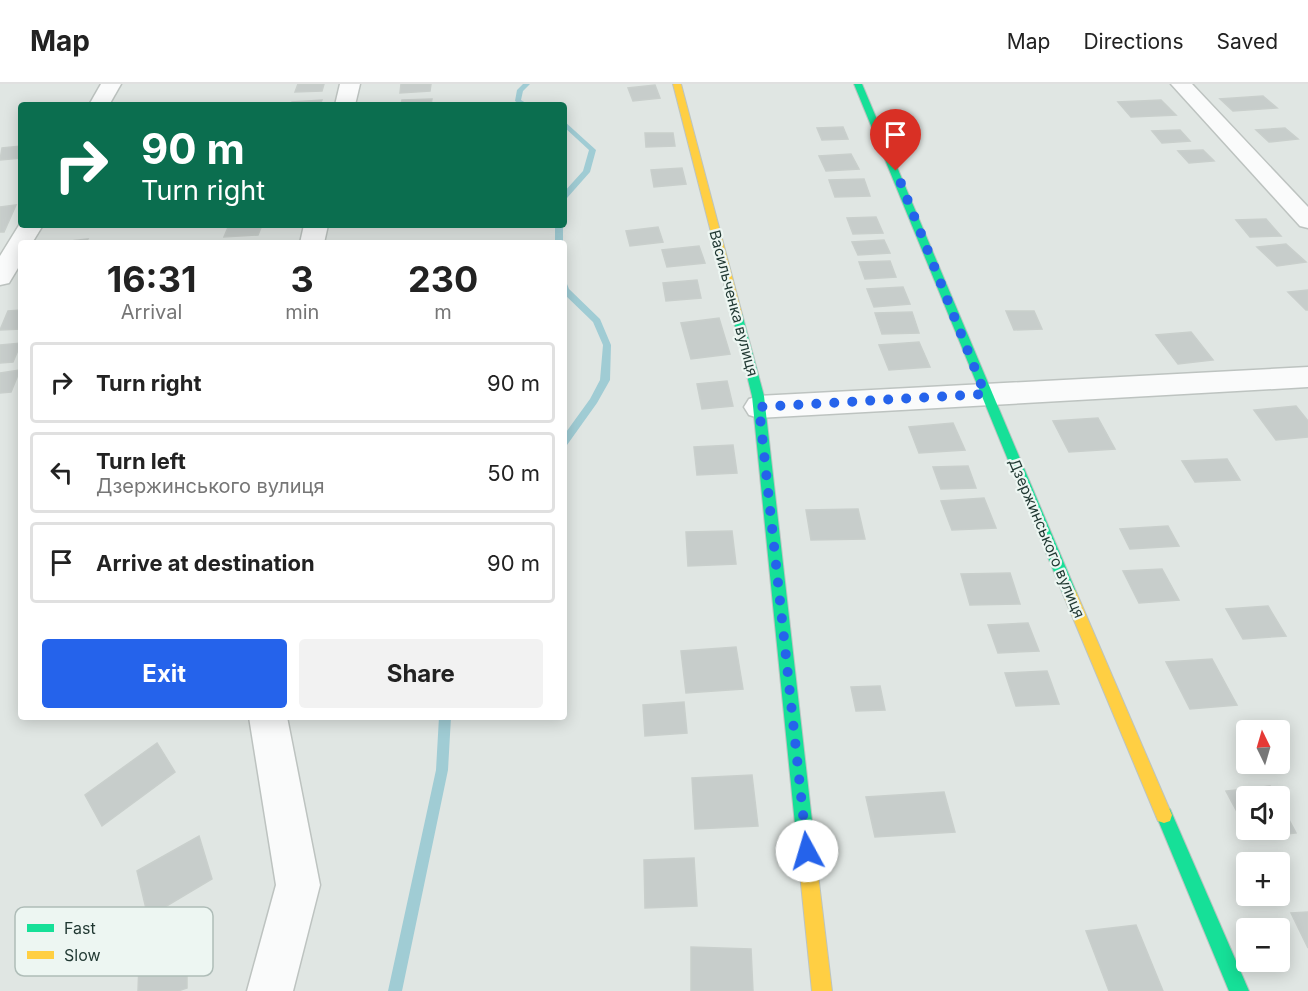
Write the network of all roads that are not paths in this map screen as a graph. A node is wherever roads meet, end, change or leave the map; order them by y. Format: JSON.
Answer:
{"nodes":[{"id":1,"x":111,"y":84,"type":"edge"},
{"id":2,"x":350,"y":84,"type":"edge"},
{"id":3,"x":677,"y":84,"type":"edge"},
{"id":4,"x":858,"y":84,"type":"edge"},
{"id":5,"x":1181,"y":84,"type":"edge"},
{"id":6,"x":101,"y":102,"type":"edge"},
{"id":7,"x":346,"y":102,"type":"edge"},
{"id":8,"x":1308,"y":221,"type":"edge"},
{"id":9,"x":18,"y":247,"type":"edge"},
{"id":10,"x":0,"y":277,"type":"edge"},
{"id":11,"x":1308,"y":377,"type":"edge"},
{"id":12,"x":985,"y":394,"type":"junction"},
{"id":13,"x":759,"y":407,"type":"junction"},
{"id":14,"x":269,"y":720,"type":"edge"},
{"id":15,"x":270,"y":991,"type":"edge"},
{"id":16,"x":822,"y":991,"type":"edge"},
{"id":17,"x":1239,"y":991,"type":"edge"}],
"edges":[{"from":1,"to":6,"type":"street"},
{"from":2,"to":7,"type":"street"},
{"from":3,"to":13,"type":"street","name":"Васильченка вулиця"},
{"from":4,"to":12,"type":"street","name":"Дзержинського вулиця"},
{"from":5,"to":8,"type":"street"},
{"from":9,"to":10,"type":"street"},
{"from":11,"to":12,"type":"street"},
{"from":12,"to":13,"type":"street"},
{"from":12,"to":17,"type":"street","name":"Дзержинського вулиця"},
{"from":13,"to":16,"type":"street","name":"Васильченка вулиця"},
{"from":14,"to":15,"type":"street"}]}
